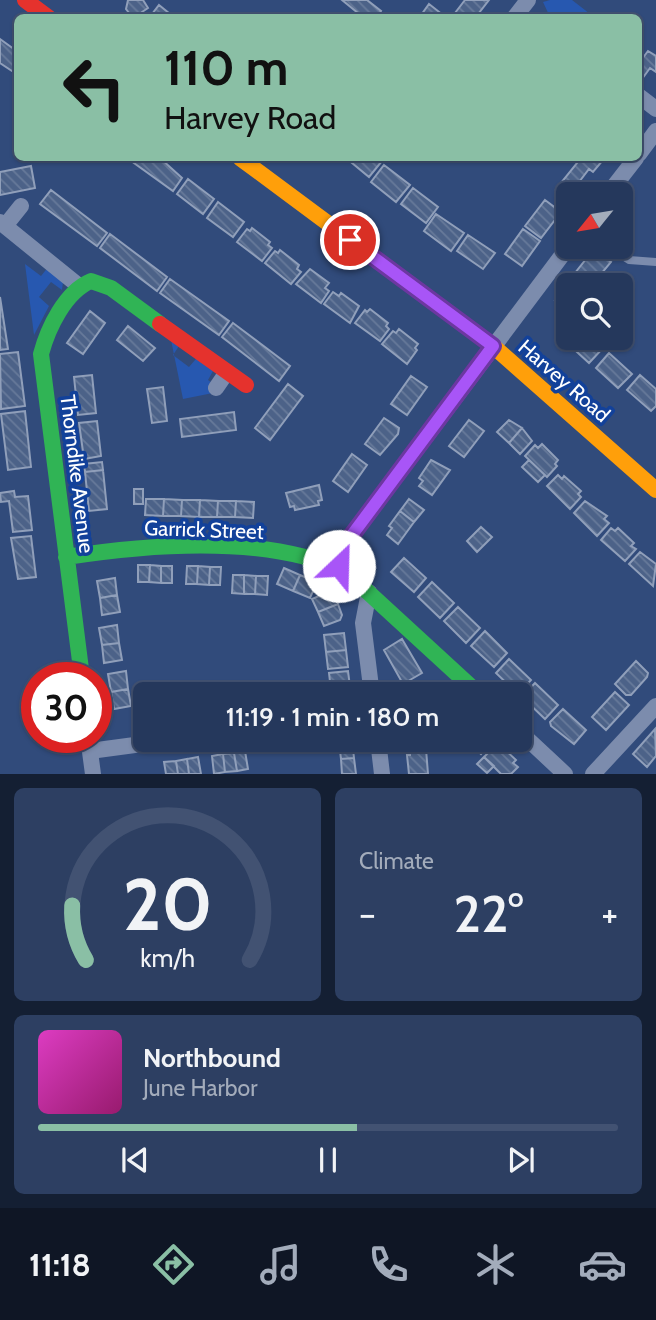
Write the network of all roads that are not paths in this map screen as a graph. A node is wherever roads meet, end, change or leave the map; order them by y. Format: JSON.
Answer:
{"nodes":[{"id":1,"x":25,"y":0,"type":"edge"},
{"id":2,"x":44,"y":14,"type":"edge"},
{"id":3,"x":642,"y":98,"type":"edge"},
{"id":4,"x":656,"y":109,"type":"edge"},
{"id":5,"x":656,"y":131,"type":"edge"},
{"id":6,"x":642,"y":149,"type":"edge"},
{"id":7,"x":244,"y":161,"type":"edge"},
{"id":8,"x":633,"y":161,"type":"edge"},
{"id":9,"x":617,"y":182,"type":"edge"},
{"id":10,"x":21,"y":206,"type":"dead end"},
{"id":11,"x":3,"y":224,"type":"edge"},
{"id":12,"x":559,"y":259,"type":"edge"},
{"id":13,"x":627,"y":259,"type":"edge"},
{"id":14,"x":656,"y":262,"type":"edge"},
{"id":15,"x":79,"y":286,"type":"junction"},
{"id":16,"x":493,"y":346,"type":"junction"},
{"id":17,"x":227,"y":372,"type":"junction"},
{"id":18,"x":246,"y":384,"type":"dead end"},
{"id":19,"x":216,"y":388,"type":"dead end"},
{"id":20,"x":656,"y":490,"type":"edge"},
{"id":21,"x":66,"y":557,"type":"junction"},
{"id":22,"x":339,"y":566,"type":"junction"},
{"id":23,"x":369,"y":592,"type":"junction"},
{"id":24,"x":80,"y":662,"type":"edge"},
{"id":25,"x":370,"y":682,"type":"edge"},
{"id":26,"x":466,"y":682,"type":"edge"},
{"id":27,"x":656,"y":706,"type":"edge"},
{"id":28,"x":133,"y":742,"type":"edge"},
{"id":29,"x":112,"y":743,"type":"edge"},
{"id":30,"x":532,"y":743,"type":"edge"},
{"id":31,"x":379,"y":752,"type":"edge"},
{"id":32,"x":90,"y":753,"type":"edge"},
{"id":33,"x":93,"y":774,"type":"edge"},
{"id":34,"x":382,"y":774,"type":"edge"},
{"id":35,"x":565,"y":774,"type":"edge"},
{"id":36,"x":593,"y":774,"type":"edge"}],
"edges":[{"from":1,"to":2,"type":"main road"},
{"from":3,"to":4,"type":"street"},
{"from":5,"to":6,"type":"street"},
{"from":7,"to":16,"type":"main road","name":"Harvey Road"},
{"from":8,"to":9,"type":"street"},
{"from":10,"to":11,"type":"street"},
{"from":11,"to":15,"type":"street"},
{"from":12,"to":16,"type":"street"},
{"from":13,"to":14,"type":"lane"},
{"from":15,"to":17,"type":"main road"},
{"from":15,"to":21,"type":"main road","name":"Thorndike Avenue"},
{"from":16,"to":20,"type":"main road","name":"Harvey Road"},
{"from":16,"to":22,"type":"street"},
{"from":17,"to":18,"type":"main road"},
{"from":17,"to":19,"type":"street"},
{"from":21,"to":22,"type":"main road","name":"Garrick Street"},
{"from":21,"to":24,"type":"main road","name":"Thorndike Avenue"},
{"from":22,"to":23,"type":"main road"},
{"from":23,"to":25,"type":"street"},
{"from":23,"to":26,"type":"main road"},
{"from":27,"to":36,"type":"street"},
{"from":28,"to":29,"type":"street"},
{"from":30,"to":35,"type":"street"},
{"from":31,"to":34,"type":"street"},
{"from":32,"to":33,"type":"street"}]}
